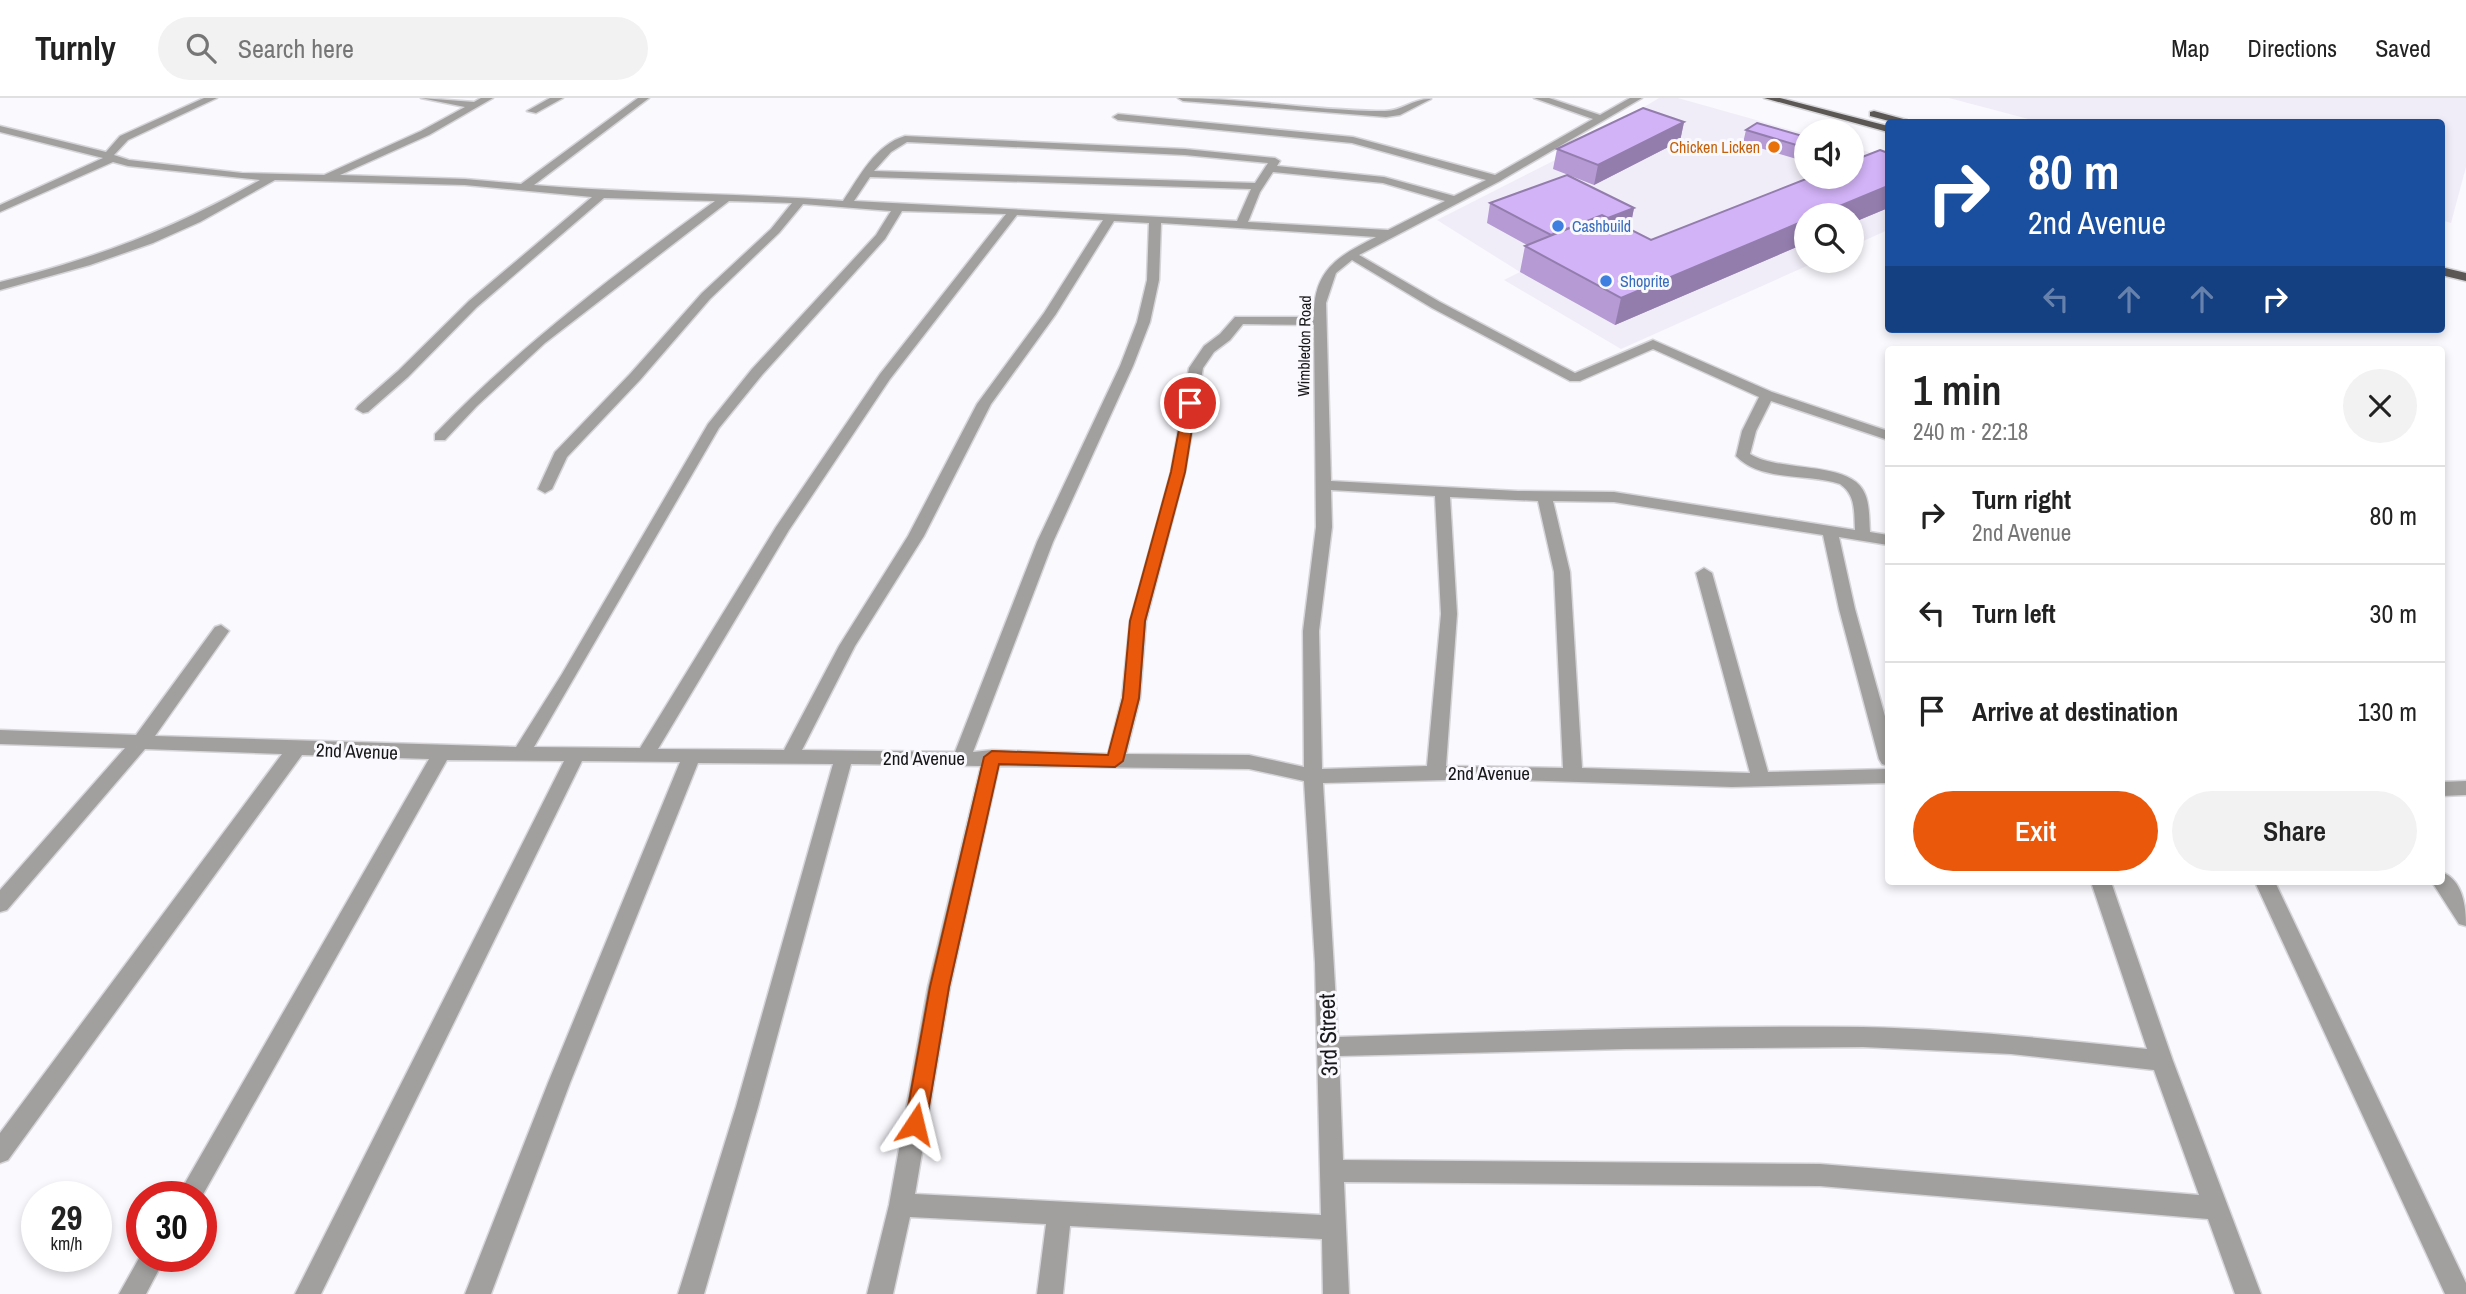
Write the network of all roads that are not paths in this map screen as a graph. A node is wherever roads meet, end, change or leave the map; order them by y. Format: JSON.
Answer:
{"nodes":[{"id":1,"x":212,"y":98,"type":"edge"},
{"id":2,"x":426,"y":98,"type":"edge"},
{"id":3,"x":488,"y":98,"type":"edge"},
{"id":4,"x":558,"y":98,"type":"edge"},
{"id":5,"x":644,"y":98,"type":"edge"},
{"id":6,"x":1184,"y":98,"type":"edge"},
{"id":7,"x":1410,"y":98,"type":"edge"},
{"id":8,"x":1539,"y":98,"type":"edge"},
{"id":9,"x":1637,"y":98,"type":"edge"},
{"id":10,"x":1769,"y":98,"type":"edge"},
{"id":11,"x":1813,"y":98,"type":"edge"},
{"id":12,"x":1427,"y":99,"type":"edge"},
{"id":13,"x":474,"y":105,"type":"junction"},
{"id":14,"x":533,"y":111,"type":"dead end"},
{"id":15,"x":1118,"y":117,"type":"dead end"},
{"id":16,"x":1600,"y":118,"type":"junction"},
{"id":17,"x":1892,"y":119,"type":"edge"},
{"id":18,"x":1885,"y":128,"type":"edge"},
{"id":19,"x":0,"y":130,"type":"edge"},
{"id":20,"x":110,"y":157,"type":"junction"},
{"id":21,"x":1273,"y":169,"type":"junction"},
{"id":22,"x":869,"y":174,"type":"junction"},
{"id":23,"x":273,"y":177,"type":"junction"},
{"id":24,"x":325,"y":179,"type":"junction"},
{"id":25,"x":1496,"y":179,"type":"junction"},
{"id":26,"x":525,"y":186,"type":"junction"},
{"id":27,"x":1260,"y":186,"type":"junction"},
{"id":28,"x":601,"y":195,"type":"junction"},
{"id":29,"x":726,"y":198,"type":"junction"},
{"id":30,"x":1454,"y":200,"type":"junction"},
{"id":31,"x":800,"y":201,"type":"junction"},
{"id":32,"x":846,"y":205,"type":"junction"},
{"id":33,"x":898,"y":208,"type":"junction"},
{"id":34,"x":0,"y":209,"type":"edge"},
{"id":35,"x":1014,"y":211,"type":"junction"},
{"id":36,"x":1110,"y":217,"type":"junction"},
{"id":37,"x":1155,"y":220,"type":"junction"},
{"id":38,"x":1241,"y":226,"type":"junction"},
{"id":39,"x":1389,"y":234,"type":"junction"},
{"id":40,"x":1351,"y":256,"type":"junction"},
{"id":41,"x":2445,"y":272,"type":"edge"},
{"id":42,"x":2466,"y":278,"type":"edge"},
{"id":43,"x":0,"y":286,"type":"edge"},
{"id":44,"x":1320,"y":321,"type":"junction"},
{"id":45,"x":1767,"y":395,"type":"junction"},
{"id":46,"x":363,"y":409,"type":"dead end"},
{"id":47,"x":1885,"y":435,"type":"edge"},
{"id":48,"x":440,"y":437,"type":"dead end"},
{"id":49,"x":1323,"y":485,"type":"junction"},
{"id":50,"x":545,"y":489,"type":"dead end"},
{"id":51,"x":1442,"y":492,"type":"junction"},
{"id":52,"x":1545,"y":497,"type":"junction"},
{"id":53,"x":1830,"y":530,"type":"junction"},
{"id":54,"x":1863,"y":535,"type":"junction"},
{"id":55,"x":1885,"y":539,"type":"edge"},
{"id":56,"x":1704,"y":573,"type":"dead end"},
{"id":57,"x":221,"y":631,"type":"dead end"},
{"id":58,"x":7,"y":738,"type":"edge"},
{"id":59,"x":141,"y":742,"type":"junction"},
{"id":60,"x":1885,"y":748,"type":"edge"},
{"id":61,"x":296,"y":749,"type":"junction"},
{"id":62,"x":0,"y":752,"type":"edge"},
{"id":63,"x":442,"y":753,"type":"junction"},
{"id":64,"x":577,"y":753,"type":"junction"},
{"id":65,"x":521,"y":754,"type":"junction"},
{"id":66,"x":646,"y":754,"type":"junction"},
{"id":67,"x":692,"y":755,"type":"junction"},
{"id":68,"x":789,"y":757,"type":"junction"},
{"id":69,"x":992,"y":757,"type":"junction"},
{"id":70,"x":844,"y":758,"type":"junction"},
{"id":71,"x":962,"y":759,"type":"junction"},
{"id":72,"x":1115,"y":761,"type":"junction"},
{"id":73,"x":1436,"y":773,"type":"junction"},
{"id":74,"x":1573,"y":775,"type":"junction"},
{"id":75,"x":1313,"y":776,"type":"junction"},
{"id":76,"x":1885,"y":776,"type":"edge"},
{"id":77,"x":1761,"y":779,"type":"junction"},
{"id":78,"x":2466,"y":788,"type":"edge"},
{"id":79,"x":2445,"y":789,"type":"edge"},
{"id":80,"x":2102,"y":885,"type":"edge"},
{"id":81,"x":2266,"y":885,"type":"edge"},
{"id":82,"x":2444,"y":885,"type":"edge"},
{"id":83,"x":0,"y":904,"type":"edge"},
{"id":84,"x":2466,"y":918,"type":"edge"},
{"id":85,"x":1328,"y":1047,"type":"junction"},
{"id":86,"x":2161,"y":1061,"type":"junction"},
{"id":87,"x":0,"y":1152,"type":"edge"},
{"id":88,"x":1333,"y":1171,"type":"junction"},
{"id":89,"x":198,"y":1181,"type":"edge"},
{"id":90,"x":901,"y":1205,"type":"junction"},
{"id":91,"x":2217,"y":1208,"type":"junction"},
{"id":92,"x":1059,"y":1215,"type":"junction"},
{"id":93,"x":1333,"y":1228,"type":"junction"},
{"id":94,"x":145,"y":1272,"type":"edge"},
{"id":95,"x":132,"y":1294,"type":"edge"},
{"id":96,"x":308,"y":1294,"type":"edge"},
{"id":97,"x":478,"y":1294,"type":"edge"},
{"id":98,"x":691,"y":1294,"type":"edge"},
{"id":99,"x":880,"y":1294,"type":"edge"},
{"id":100,"x":1050,"y":1294,"type":"edge"},
{"id":101,"x":1336,"y":1294,"type":"edge"},
{"id":102,"x":2248,"y":1294,"type":"edge"},
{"id":103,"x":2458,"y":1294,"type":"edge"}],
"edges":[{"from":1,"to":20,"type":"street"},
{"from":2,"to":13,"type":"street"},
{"from":3,"to":13,"type":"street"},
{"from":4,"to":14,"type":"street"},
{"from":5,"to":26,"type":"street"},
{"from":6,"to":12,"type":"street"},
{"from":7,"to":12,"type":"street"},
{"from":8,"to":16,"type":"street"},
{"from":9,"to":16,"type":"street","name":"Wimbledon Road"},
{"from":10,"to":18,"type":"main road"},
{"from":11,"to":17,"type":"main road"},
{"from":13,"to":24,"type":"street"},
{"from":15,"to":25,"type":"street"},
{"from":16,"to":25,"type":"street","name":"Wimbledon Road"},
{"from":19,"to":20,"type":"street"},
{"from":20,"to":23,"type":"street"},
{"from":20,"to":34,"type":"street"},
{"from":21,"to":22,"type":"street"},
{"from":21,"to":27,"type":"street"},
{"from":21,"to":30,"type":"street"},
{"from":22,"to":27,"type":"street"},
{"from":22,"to":32,"type":"street"},
{"from":23,"to":24,"type":"street"},
{"from":23,"to":43,"type":"street"},
{"from":24,"to":26,"type":"street"},
{"from":25,"to":30,"type":"street","name":"Wimbledon Road"},
{"from":26,"to":28,"type":"street"},
{"from":27,"to":38,"type":"street"},
{"from":28,"to":29,"type":"street"},
{"from":28,"to":46,"type":"street"},
{"from":29,"to":31,"type":"street"},
{"from":29,"to":48,"type":"street"},
{"from":30,"to":39,"type":"street","name":"Wimbledon Road"},
{"from":31,"to":32,"type":"street"},
{"from":31,"to":50,"type":"street"},
{"from":32,"to":33,"type":"street"},
{"from":33,"to":35,"type":"street"},
{"from":33,"to":65,"type":"street"},
{"from":35,"to":36,"type":"street"},
{"from":35,"to":66,"type":"street"},
{"from":36,"to":37,"type":"street"},
{"from":36,"to":68,"type":"street"},
{"from":37,"to":38,"type":"street"},
{"from":37,"to":71,"type":"street"},
{"from":38,"to":39,"type":"street"},
{"from":39,"to":40,"type":"street","name":"Wimbledon Road"},
{"from":40,"to":44,"type":"street","name":"Wimbledon Road"},
{"from":40,"to":45,"type":"street"},
{"from":41,"to":42,"type":"main road"},
{"from":44,"to":49,"type":"street","name":"Wimbledon Road"},
{"from":44,"to":72,"type":"street"},
{"from":45,"to":47,"type":"street"},
{"from":45,"to":54,"type":"street"},
{"from":49,"to":51,"type":"street"},
{"from":49,"to":75,"type":"street","name":"Wimbledon Road"},
{"from":51,"to":52,"type":"street"},
{"from":51,"to":73,"type":"street"},
{"from":52,"to":53,"type":"street"},
{"from":52,"to":74,"type":"street"},
{"from":53,"to":54,"type":"street"},
{"from":53,"to":60,"type":"street"},
{"from":54,"to":55,"type":"street"},
{"from":56,"to":77,"type":"street"},
{"from":57,"to":59,"type":"street"},
{"from":58,"to":59,"type":"street","name":"2nd Avenue"},
{"from":58,"to":62,"type":"street"},
{"from":59,"to":61,"type":"street","name":"2nd Avenue"},
{"from":59,"to":83,"type":"street"},
{"from":61,"to":63,"type":"street","name":"2nd Avenue"},
{"from":61,"to":87,"type":"street"},
{"from":63,"to":65,"type":"street","name":"2nd Avenue"},
{"from":63,"to":89,"type":"street"},
{"from":64,"to":65,"type":"street","name":"2nd Avenue"},
{"from":64,"to":66,"type":"street","name":"2nd Avenue"},
{"from":64,"to":96,"type":"street"},
{"from":66,"to":67,"type":"street","name":"2nd Avenue"},
{"from":67,"to":68,"type":"street","name":"2nd Avenue"},
{"from":67,"to":97,"type":"street"},
{"from":68,"to":70,"type":"street","name":"2nd Avenue"},
{"from":69,"to":71,"type":"street","name":"2nd Avenue"},
{"from":69,"to":72,"type":"street","name":"2nd Avenue"},
{"from":69,"to":90,"type":"street"},
{"from":70,"to":71,"type":"street","name":"2nd Avenue"},
{"from":70,"to":98,"type":"street"},
{"from":72,"to":75,"type":"street","name":"2nd Avenue"},
{"from":73,"to":74,"type":"street","name":"2nd Avenue"},
{"from":73,"to":75,"type":"street","name":"2nd Avenue"},
{"from":74,"to":77,"type":"street","name":"2nd Avenue"},
{"from":75,"to":85,"type":"street","name":"3rd Street"},
{"from":76,"to":77,"type":"street","name":"2nd Avenue"},
{"from":78,"to":79,"type":"street"},
{"from":80,"to":86,"type":"street"},
{"from":81,"to":103,"type":"street"},
{"from":82,"to":84,"type":"street"},
{"from":85,"to":86,"type":"street"},
{"from":85,"to":88,"type":"street","name":"3rd Street"},
{"from":86,"to":91,"type":"street"},
{"from":88,"to":91,"type":"street"},
{"from":88,"to":93,"type":"street","name":"3rd Street"},
{"from":90,"to":92,"type":"street"},
{"from":90,"to":99,"type":"street"},
{"from":91,"to":102,"type":"street"},
{"from":92,"to":93,"type":"street"},
{"from":92,"to":100,"type":"street"},
{"from":93,"to":101,"type":"street","name":"3rd Street"},
{"from":94,"to":95,"type":"street"}]}
